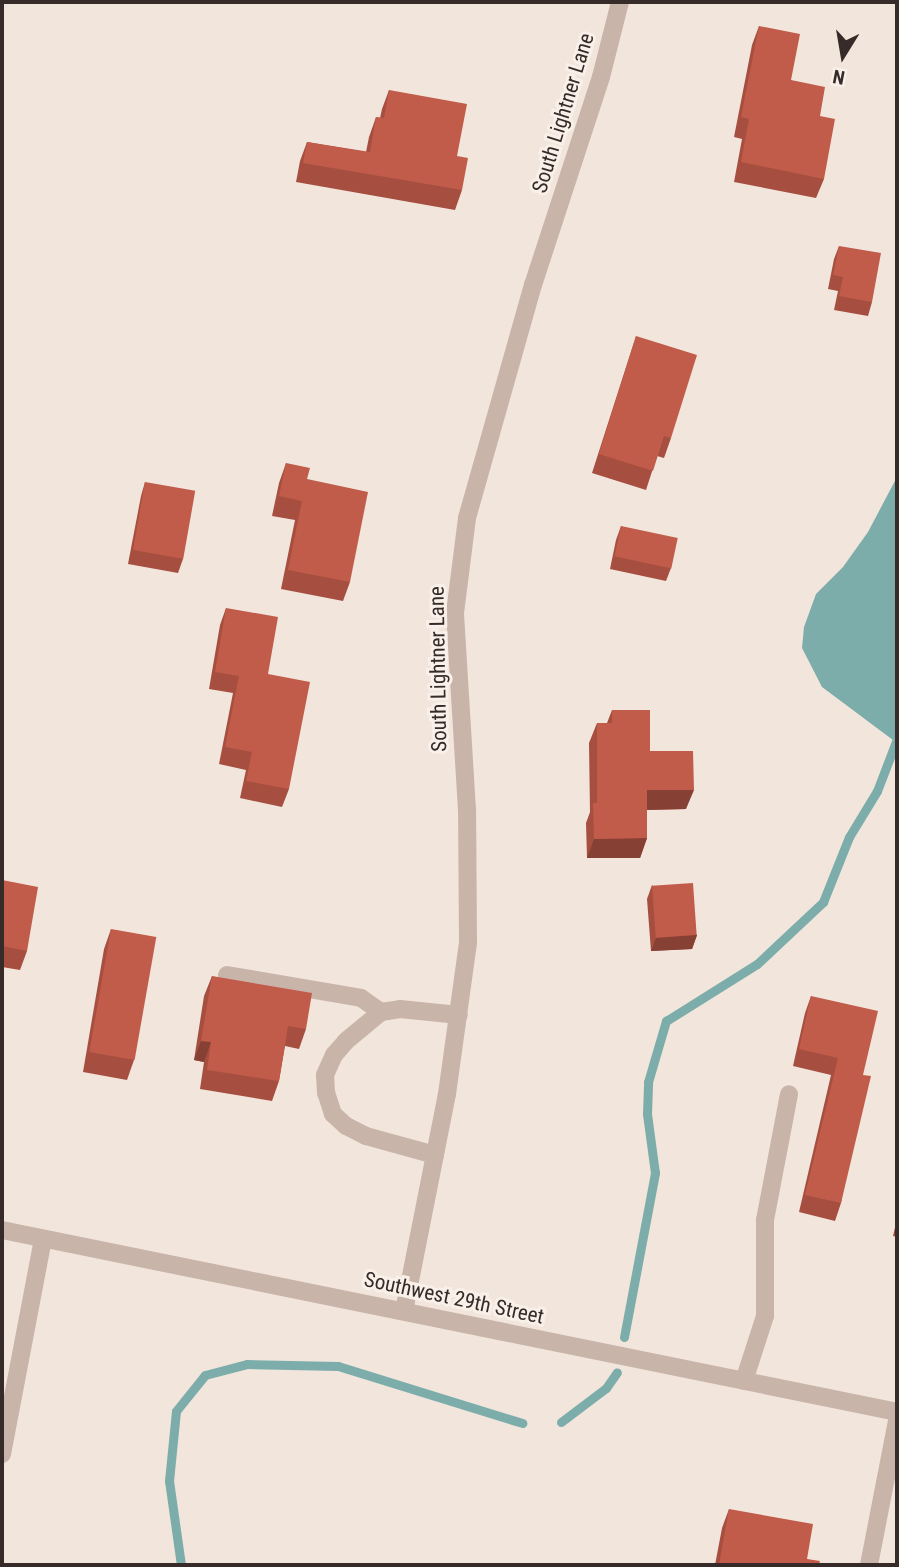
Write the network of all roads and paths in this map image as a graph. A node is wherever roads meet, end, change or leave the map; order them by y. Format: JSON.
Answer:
{"nodes":[{"id":1,"x":620,"y":2,"type":"edge"},
{"id":2,"x":227,"y":975,"type":"edge"},
{"id":3,"x":381,"y":1012,"type":"junction"},
{"id":4,"x":459,"y":1015,"type":"junction"},
{"id":5,"x":789,"y":1094,"type":"dead end"},
{"id":6,"x":435,"y":1155,"type":"junction"},
{"id":7,"x":2,"y":1230,"type":"edge"},
{"id":8,"x":43,"y":1239,"type":"junction"},
{"id":9,"x":404,"y":1311,"type":"junction"},
{"id":10,"x":744,"y":1381,"type":"junction"},
{"id":11,"x":897,"y":1412,"type":"edge"},
{"id":12,"x":897,"y":1421,"type":"edge"},
{"id":13,"x":2,"y":1454,"type":"edge"},
{"id":14,"x":869,"y":1565,"type":"edge"}],
"edges":[{"from":1,"to":4,"type":"street","name":"South Lightner Lane"},
{"from":2,"to":3,"type":"street"},
{"from":3,"to":4,"type":"street"},
{"from":3,"to":6,"type":"street"},
{"from":4,"to":6,"type":"street","name":"South Lightner Lane"},
{"from":5,"to":10,"type":"street"},
{"from":6,"to":9,"type":"street","name":"South Lightner Lane"},
{"from":7,"to":8,"type":"street","name":"Southwest 29th Street"},
{"from":8,"to":9,"type":"street","name":"Southwest 29th Street"},
{"from":8,"to":13,"type":"street"},
{"from":9,"to":10,"type":"street","name":"Southwest 29th Street"},
{"from":10,"to":11,"type":"street","name":"Southwest 29th Street"},
{"from":12,"to":14,"type":"street"}]}
